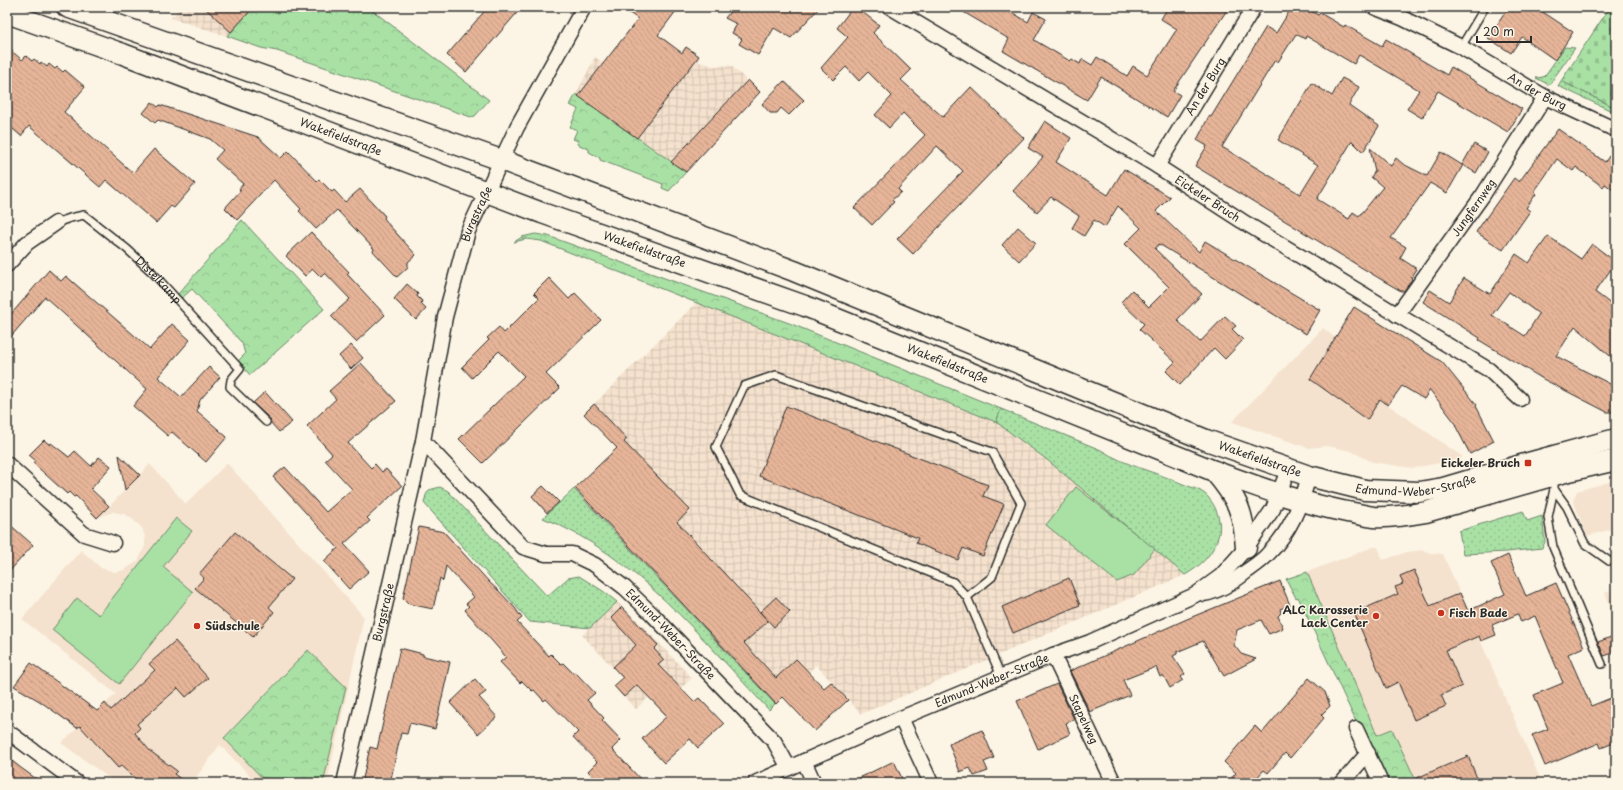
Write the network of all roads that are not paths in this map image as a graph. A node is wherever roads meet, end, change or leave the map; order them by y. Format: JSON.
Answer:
{"nodes":[{"id":1,"x":67,"y":7,"type":"edge"},
{"id":2,"x":584,"y":7,"type":"edge"},
{"id":3,"x":890,"y":7,"type":"edge"},
{"id":4,"x":1254,"y":7,"type":"edge"},
{"id":5,"x":1374,"y":7,"type":"edge"},
{"id":6,"x":1485,"y":7,"type":"edge"},
{"id":7,"x":7,"y":13,"type":"edge"},
{"id":8,"x":1461,"y":47,"type":"junction"},
{"id":9,"x":1545,"y":97,"type":"junction"},
{"id":10,"x":1616,"y":130,"type":"edge"},
{"id":11,"x":501,"y":160,"type":"junction"},
{"id":12,"x":1157,"y":166,"type":"junction"},
{"id":13,"x":486,"y":191,"type":"junction"},
{"id":14,"x":56,"y":224,"type":"joint"},
{"id":15,"x":7,"y":265,"type":"edge"},
{"id":16,"x":1397,"y":315,"type":"junction"},
{"id":17,"x":1520,"y":399,"type":"dead end"},
{"id":18,"x":266,"y":422,"type":"dead end"},
{"id":19,"x":1616,"y":439,"type":"edge"},
{"id":20,"x":422,"y":441,"type":"junction"},
{"id":21,"x":1616,"y":460,"type":"edge"},
{"id":22,"x":7,"y":464,"type":"edge"},
{"id":23,"x":1288,"y":470,"type":"junction"},
{"id":24,"x":1214,"y":471,"type":"junction"},
{"id":25,"x":1552,"y":471,"type":"junction"},
{"id":26,"x":1309,"y":476,"type":"junction"},
{"id":27,"x":1280,"y":494,"type":"junction"},
{"id":28,"x":1302,"y":501,"type":"junction"},
{"id":29,"x":113,"y":543,"type":"dead end"},
{"id":30,"x":1246,"y":548,"type":"junction"},
{"id":31,"x":1609,"y":561,"type":"dead end"},
{"id":32,"x":1195,"y":595,"type":"junction"},
{"id":33,"x":967,"y":597,"type":"junction"},
{"id":34,"x":1053,"y":655,"type":"junction"},
{"id":35,"x":1602,"y":664,"type":"dead end"},
{"id":36,"x":1001,"y":676,"type":"junction"},
{"id":37,"x":901,"y":718,"type":"junction"},
{"id":38,"x":1356,"y":729,"type":"dead end"},
{"id":39,"x":7,"y":731,"type":"edge"},
{"id":40,"x":1368,"y":754,"type":"junction"},
{"id":41,"x":804,"y":761,"type":"junction"},
{"id":42,"x":789,"y":768,"type":"junction"},
{"id":43,"x":77,"y":783,"type":"edge"},
{"id":44,"x":344,"y":783,"type":"edge"},
{"id":45,"x":755,"y":783,"type":"edge"},
{"id":46,"x":814,"y":783,"type":"edge"},
{"id":47,"x":931,"y":783,"type":"edge"},
{"id":48,"x":1114,"y":783,"type":"edge"},
{"id":49,"x":1342,"y":783,"type":"edge"},
{"id":50,"x":1381,"y":783,"type":"edge"}],
"edges":[{"from":1,"to":11,"type":"main road","name":"Wakefieldstraße"},
{"from":2,"to":11,"type":"street","name":"Burgstraße"},
{"from":3,"to":12,"type":"street","name":"Eickeler Bruch"},
{"from":4,"to":12,"type":"street","name":"An der Burg"},
{"from":5,"to":8,"type":"street","name":"An der Burg"},
{"from":6,"to":8,"type":"lane"},
{"from":7,"to":13,"type":"main road","name":"Wakefieldstraße"},
{"from":8,"to":9,"type":"street","name":"An der Burg"},
{"from":9,"to":10,"type":"street","name":"An der Burg"},
{"from":9,"to":16,"type":"street","name":"Jungfernweg"},
{"from":11,"to":13,"type":"street","name":"Burgstraße"},
{"from":11,"to":23,"type":"main road","name":"Wakefieldstraße"},
{"from":12,"to":16,"type":"street","name":"Eickeler Bruch"},
{"from":13,"to":20,"type":"street","name":"Burgstraße"},
{"from":13,"to":24,"type":"main road","name":"Wakefieldstraße"},
{"from":14,"to":15,"type":"street","name":"Distelkamp"},
{"from":14,"to":18,"type":"lane","name":"Distelkamp"},
{"from":16,"to":17,"type":"street","name":"Eickeler Bruch"},
{"from":19,"to":25,"type":"main road","name":"Edmund-Weber-Straße"},
{"from":20,"to":42,"type":"street","name":"Edmund-Weber-Straße"},
{"from":20,"to":44,"type":"street","name":"Burgstraße"},
{"from":21,"to":25,"type":"main road","name":"Edmund-Weber-Straße"},
{"from":22,"to":29,"type":"street"},
{"from":23,"to":26,"type":"main road","name":"Wakefieldstraße"},
{"from":23,"to":27,"type":"street","name":"Edmund-Weber-Straße"},
{"from":24,"to":27,"type":"main road","name":"Wakefieldstraße"},
{"from":24,"to":30,"type":"main road"},
{"from":25,"to":26,"type":"main road","name":"Edmund-Weber-Straße"},
{"from":25,"to":28,"type":"main road","name":"Edmund-Weber-Straße"},
{"from":25,"to":31,"type":"lane"},
{"from":25,"to":35,"type":"lane"},
{"from":26,"to":28,"type":"street","name":"Edmund-Weber-Straße"},
{"from":27,"to":28,"type":"main road","name":"Edmund-Weber-Straße"},
{"from":27,"to":30,"type":"street","name":"Edmund-Weber-Straße"},
{"from":28,"to":32,"type":"street","name":"Edmund-Weber-Straße"},
{"from":30,"to":32,"type":"street","name":"Edmund-Weber-Straße"},
{"from":32,"to":34,"type":"street","name":"Edmund-Weber-Straße"},
{"from":33,"to":33,"type":"lane"},
{"from":33,"to":36,"type":"lane"},
{"from":34,"to":36,"type":"street","name":"Edmund-Weber-Straße"},
{"from":34,"to":48,"type":"street","name":"Stapelweg"},
{"from":36,"to":37,"type":"street","name":"Edmund-Weber-Straße"},
{"from":37,"to":41,"type":"street","name":"Edmund-Weber-Straße"},
{"from":37,"to":47,"type":"street"},
{"from":38,"to":40,"type":"street"},
{"from":39,"to":43,"type":"street"},
{"from":40,"to":49,"type":"street"},
{"from":40,"to":50,"type":"street"},
{"from":41,"to":42,"type":"street","name":"Edmund-Weber-Straße"},
{"from":41,"to":46,"type":"street"},
{"from":42,"to":45,"type":"street","name":"Edmund-Weber-Straße"}]}
